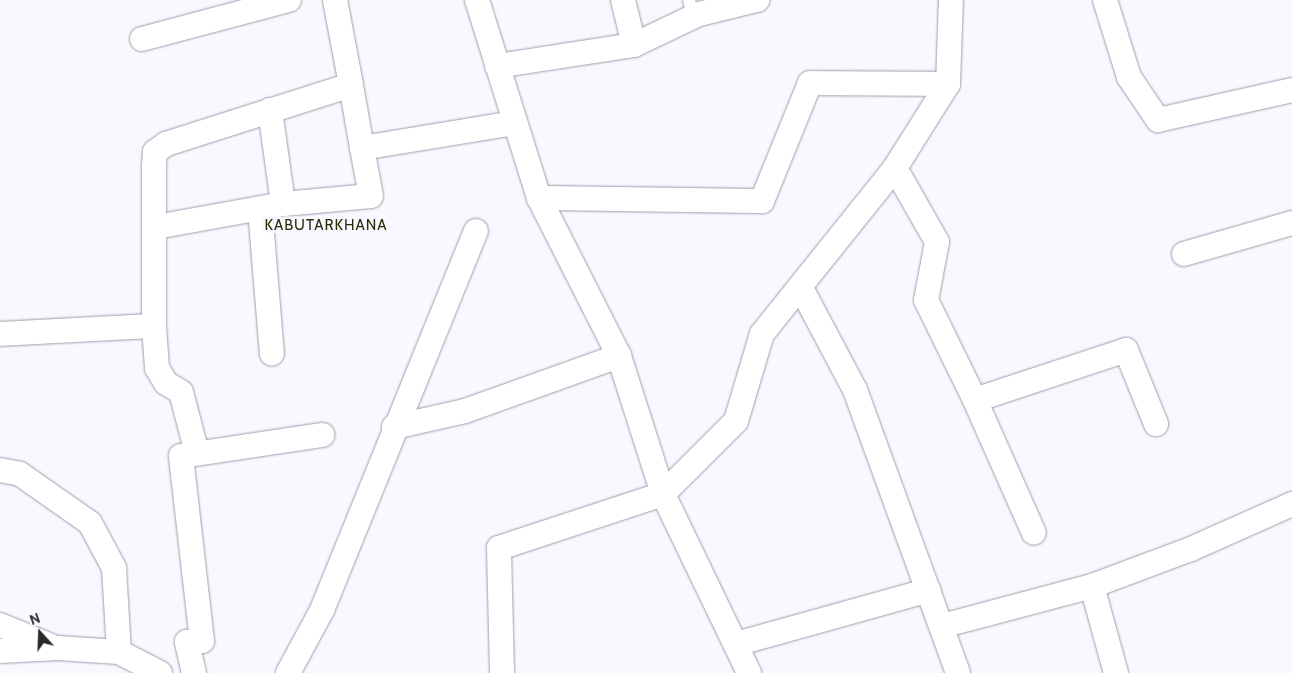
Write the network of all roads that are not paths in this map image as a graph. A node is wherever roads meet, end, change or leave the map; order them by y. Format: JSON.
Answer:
{"nodes":[{"id":1,"x":289,"y":0,"type":"edge"},
{"id":2,"x":335,"y":0,"type":"edge"},
{"id":3,"x":477,"y":0,"type":"edge"},
{"id":4,"x":623,"y":0,"type":"edge"},
{"id":5,"x":757,"y":0,"type":"edge"},
{"id":6,"x":952,"y":0,"type":"edge"},
{"id":7,"x":1105,"y":0,"type":"edge"},
{"id":8,"x":142,"y":39,"type":"dead end"},
{"id":9,"x":634,"y":45,"type":"junction"},
{"id":10,"x":497,"y":66,"type":"junction"},
{"id":11,"x":948,"y":84,"type":"junction"},
{"id":12,"x":351,"y":85,"type":"junction"},
{"id":13,"x":1292,"y":90,"type":"edge"},
{"id":14,"x":270,"y":110,"type":"junction"},
{"id":15,"x":515,"y":123,"type":"junction"},
{"id":16,"x":362,"y":148,"type":"junction"},
{"id":17,"x":895,"y":168,"type":"junction"},
{"id":18,"x":538,"y":198,"type":"junction"},
{"id":19,"x":283,"y":204,"type":"junction"},
{"id":20,"x":260,"y":210,"type":"junction"},
{"id":21,"x":1292,"y":223,"type":"edge"},
{"id":22,"x":156,"y":227,"type":"junction"},
{"id":23,"x":476,"y":230,"type":"dead end"},
{"id":24,"x":1184,"y":254,"type":"dead end"},
{"id":25,"x":802,"y":288,"type":"junction"},
{"id":26,"x":154,"y":326,"type":"junction"},
{"id":27,"x":0,"y":334,"type":"edge"},
{"id":28,"x":272,"y":354,"type":"dead end"},
{"id":29,"x":618,"y":356,"type":"junction"},
{"id":30,"x":975,"y":400,"type":"junction"},
{"id":31,"x":1156,"y":424,"type":"dead end"},
{"id":32,"x":394,"y":427,"type":"junction"},
{"id":33,"x":322,"y":436,"type":"dead end"},
{"id":34,"x":197,"y":453,"type":"junction"},
{"id":35,"x":0,"y":470,"type":"edge"},
{"id":36,"x":663,"y":494,"type":"junction"},
{"id":37,"x":1292,"y":504,"type":"edge"},
{"id":38,"x":1034,"y":533,"type":"dead end"},
{"id":39,"x":1092,"y":586,"type":"junction"},
{"id":40,"x":929,"y":590,"type":"junction"},
{"id":41,"x":0,"y":626,"type":"edge"},
{"id":42,"x":942,"y":626,"type":"junction"},
{"id":43,"x":736,"y":644,"type":"junction"},
{"id":44,"x":58,"y":648,"type":"junction"},
{"id":45,"x":0,"y":651,"type":"edge"},
{"id":46,"x":119,"y":652,"type":"junction"},
{"id":47,"x":160,"y":673,"type":"edge"},
{"id":48,"x":194,"y":673,"type":"edge"},
{"id":49,"x":288,"y":673,"type":"edge"},
{"id":50,"x":502,"y":673,"type":"edge"},
{"id":51,"x":749,"y":673,"type":"edge"},
{"id":52,"x":958,"y":673,"type":"edge"},
{"id":53,"x":1116,"y":673,"type":"edge"}],
"edges":[{"from":1,"to":8,"type":"street"},
{"from":2,"to":12,"type":"street"},
{"from":3,"to":10,"type":"street"},
{"from":4,"to":9,"type":"street"},
{"from":5,"to":9,"type":"street"},
{"from":6,"to":11,"type":"street"},
{"from":7,"to":13,"type":"street"},
{"from":9,"to":10,"type":"street"},
{"from":10,"to":15,"type":"street"},
{"from":11,"to":17,"type":"street"},
{"from":11,"to":18,"type":"street"},
{"from":12,"to":14,"type":"street"},
{"from":12,"to":16,"type":"street"},
{"from":14,"to":19,"type":"street"},
{"from":14,"to":22,"type":"street"},
{"from":15,"to":16,"type":"street"},
{"from":15,"to":18,"type":"street"},
{"from":16,"to":19,"type":"street"},
{"from":17,"to":25,"type":"street"},
{"from":17,"to":30,"type":"street"},
{"from":18,"to":29,"type":"street"},
{"from":19,"to":20,"type":"street"},
{"from":20,"to":22,"type":"street"},
{"from":20,"to":28,"type":"street"},
{"from":21,"to":24,"type":"street"},
{"from":22,"to":26,"type":"street"},
{"from":23,"to":32,"type":"street"},
{"from":25,"to":36,"type":"street"},
{"from":25,"to":40,"type":"street"},
{"from":26,"to":27,"type":"street"},
{"from":26,"to":34,"type":"street"},
{"from":29,"to":32,"type":"street"},
{"from":29,"to":36,"type":"street"},
{"from":30,"to":31,"type":"street"},
{"from":30,"to":38,"type":"street"},
{"from":32,"to":49,"type":"street"},
{"from":33,"to":34,"type":"street"},
{"from":34,"to":48,"type":"street"},
{"from":35,"to":46,"type":"street"},
{"from":36,"to":43,"type":"street"},
{"from":36,"to":50,"type":"street"},
{"from":37,"to":39,"type":"street"},
{"from":39,"to":42,"type":"street"},
{"from":39,"to":53,"type":"street"},
{"from":40,"to":42,"type":"street"},
{"from":40,"to":43,"type":"street"},
{"from":41,"to":44,"type":"street"},
{"from":42,"to":52,"type":"street"},
{"from":43,"to":51,"type":"street"},
{"from":44,"to":45,"type":"street"},
{"from":44,"to":46,"type":"street"},
{"from":46,"to":47,"type":"street"}]}
